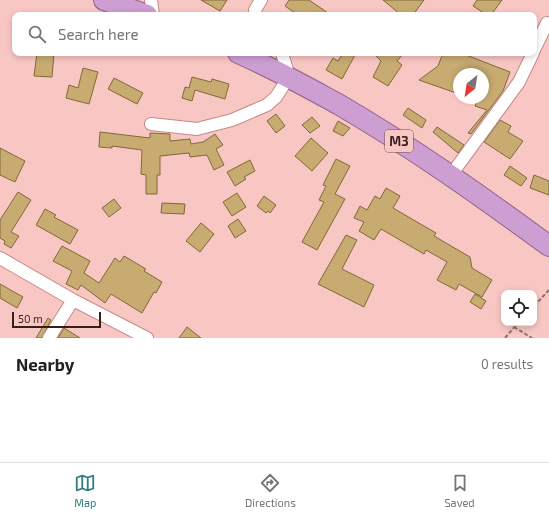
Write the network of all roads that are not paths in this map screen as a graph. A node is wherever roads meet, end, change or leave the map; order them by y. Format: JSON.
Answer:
{"nodes":[{"id":1,"x":104,"y":0,"type":"edge"},
{"id":2,"x":151,"y":0,"type":"edge"},
{"id":3,"x":261,"y":0,"type":"edge"},
{"id":4,"x":138,"y":12,"type":"edge"},
{"id":5,"x":153,"y":12,"type":"edge"},
{"id":6,"x":255,"y":12,"type":"edge"},
{"id":7,"x":547,"y":23,"type":"dead end"},
{"id":8,"x":537,"y":44,"type":"edge"},
{"id":9,"x":245,"y":56,"type":"edge"},
{"id":10,"x":283,"y":56,"type":"edge"},
{"id":11,"x":532,"y":56,"type":"edge"},
{"id":12,"x":289,"y":76,"type":"junction"},
{"id":13,"x":151,"y":124,"type":"dead end"},
{"id":14,"x":451,"y":175,"type":"junction"},
{"id":15,"x":549,"y":246,"type":"edge"},
{"id":16,"x":0,"y":258,"type":"edge"},
{"id":17,"x":73,"y":300,"type":"junction"},
{"id":18,"x":49,"y":338,"type":"edge"},
{"id":19,"x":148,"y":338,"type":"edge"}],
"edges":[{"from":1,"to":4,"type":"highway"},
{"from":2,"to":5,"type":"street"},
{"from":3,"to":6,"type":"street"},
{"from":7,"to":8,"type":"street"},
{"from":9,"to":12,"type":"highway","number":"M3"},
{"from":10,"to":12,"type":"street"},
{"from":11,"to":14,"type":"street"},
{"from":12,"to":13,"type":"street"},
{"from":12,"to":14,"type":"highway","number":"M3"},
{"from":14,"to":15,"type":"highway","number":"M3"},
{"from":16,"to":17,"type":"street"},
{"from":17,"to":18,"type":"street"},
{"from":17,"to":19,"type":"street"}]}
